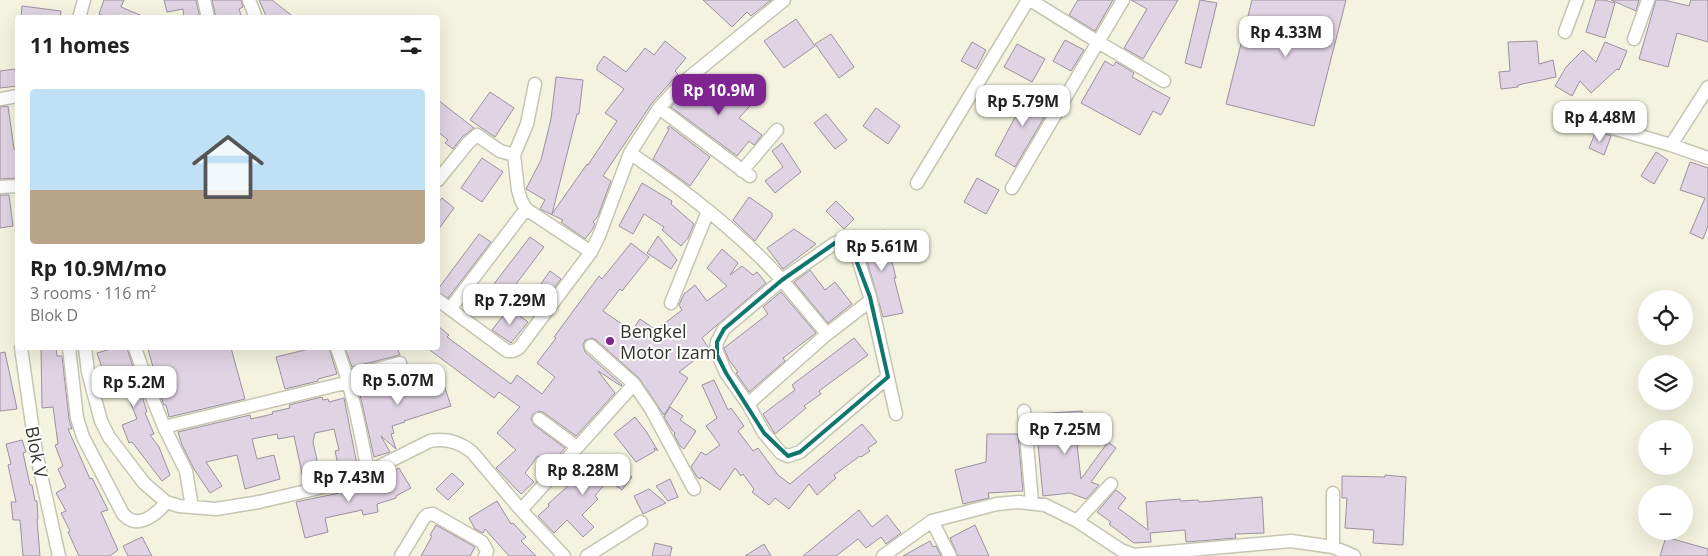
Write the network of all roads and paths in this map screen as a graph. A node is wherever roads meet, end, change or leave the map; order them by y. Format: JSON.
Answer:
{"nodes":[{"id":1,"x":84,"y":0,"type":"edge"},
{"id":2,"x":204,"y":0,"type":"edge"},
{"id":3,"x":249,"y":0,"type":"edge"},
{"id":4,"x":784,"y":0,"type":"edge"},
{"id":5,"x":1029,"y":0,"type":"edge"},
{"id":6,"x":1123,"y":0,"type":"edge"},
{"id":7,"x":1577,"y":0,"type":"edge"},
{"id":8,"x":1648,"y":0,"type":"edge"},
{"id":9,"x":83,"y":15,"type":"edge"},
{"id":10,"x":207,"y":15,"type":"edge"},
{"id":11,"x":255,"y":15,"type":"edge"},
{"id":12,"x":1565,"y":32,"type":"dead end"},
{"id":13,"x":1634,"y":39,"type":"dead end"},
{"id":14,"x":1098,"y":42,"type":"junction"},
{"id":15,"x":1164,"y":81,"type":"dead end"},
{"id":16,"x":535,"y":84,"type":"dead end"},
{"id":17,"x":1708,"y":87,"type":"edge"},
{"id":18,"x":15,"y":96,"type":"edge"},
{"id":19,"x":0,"y":99,"type":"edge"},
{"id":20,"x":659,"y":108,"type":"junction"},
{"id":21,"x":1575,"y":116,"type":"dead end"},
{"id":22,"x":777,"y":130,"type":"dead end"},
{"id":23,"x":1670,"y":144,"type":"junction"},
{"id":24,"x":630,"y":153,"type":"junction"},
{"id":25,"x":514,"y":155,"type":"junction"},
{"id":26,"x":1708,"y":158,"type":"edge"},
{"id":27,"x":440,"y":177,"type":"edge"},
{"id":28,"x":918,"y":183,"type":"dead end"},
{"id":29,"x":15,"y":186,"type":"edge"},
{"id":30,"x":0,"y":187,"type":"edge"},
{"id":31,"x":1012,"y":188,"type":"dead end"},
{"id":32,"x":526,"y":209,"type":"junction"},
{"id":33,"x":708,"y":211,"type":"junction"},
{"id":34,"x":591,"y":252,"type":"junction"},
{"id":35,"x":782,"y":280,"type":"junction"},
{"id":36,"x":440,"y":302,"type":"edge"},
{"id":37,"x":870,"y":302,"type":"junction"},
{"id":38,"x":671,"y":303,"type":"dead end"},
{"id":39,"x":450,"y":309,"type":"junction"},
{"id":40,"x":827,"y":334,"type":"junction"},
{"id":41,"x":591,"y":346,"type":"dead end"},
{"id":42,"x":21,"y":350,"type":"edge"},
{"id":43,"x":69,"y":350,"type":"edge"},
{"id":44,"x":85,"y":350,"type":"edge"},
{"id":45,"x":136,"y":350,"type":"edge"},
{"id":46,"x":338,"y":350,"type":"edge"},
{"id":47,"x":400,"y":363,"type":"dead end"},
{"id":48,"x":888,"y":377,"type":"junction"},
{"id":49,"x":348,"y":379,"type":"junction"},
{"id":50,"x":634,"y":384,"type":"junction"},
{"id":51,"x":748,"y":404,"type":"junction"},
{"id":52,"x":1024,"y":411,"type":"dead end"},
{"id":53,"x":896,"y":414,"type":"dead end"},
{"id":54,"x":539,"y":419,"type":"dead end"},
{"id":55,"x":164,"y":427,"type":"junction"},
{"id":56,"x":577,"y":447,"type":"junction"},
{"id":57,"x":368,"y":472,"type":"junction"},
{"id":58,"x":1111,"y":484,"type":"dead end"},
{"id":59,"x":694,"y":489,"type":"dead end"},
{"id":60,"x":1333,"y":493,"type":"dead end"},
{"id":61,"x":166,"y":502,"type":"junction"},
{"id":62,"x":1032,"y":502,"type":"junction"},
{"id":63,"x":192,"y":507,"type":"junction"},
{"id":64,"x":521,"y":510,"type":"junction"},
{"id":65,"x":1077,"y":521,"type":"junction"},
{"id":66,"x":641,"y":522,"type":"dead end"},
{"id":67,"x":932,"y":522,"type":"junction"},
{"id":68,"x":1333,"y":547,"type":"junction"},
{"id":69,"x":59,"y":556,"type":"edge"},
{"id":70,"x":401,"y":556,"type":"edge"},
{"id":71,"x":485,"y":556,"type":"edge"},
{"id":72,"x":564,"y":556,"type":"edge"},
{"id":73,"x":587,"y":556,"type":"edge"},
{"id":74,"x":883,"y":556,"type":"edge"},
{"id":75,"x":950,"y":556,"type":"edge"},
{"id":76,"x":1354,"y":556,"type":"edge"}],
"edges":[{"from":1,"to":9,"type":"street"},
{"from":2,"to":10,"type":"street"},
{"from":3,"to":11,"type":"street"},
{"from":4,"to":20,"type":"street"},
{"from":5,"to":14,"type":"street"},
{"from":5,"to":28,"type":"street"},
{"from":6,"to":14,"type":"street"},
{"from":7,"to":12,"type":"street"},
{"from":8,"to":13,"type":"street"},
{"from":14,"to":15,"type":"street"},
{"from":14,"to":31,"type":"street"},
{"from":16,"to":25,"type":"street"},
{"from":17,"to":23,"type":"street"},
{"from":18,"to":19,"type":"street"},
{"from":20,"to":22,"type":"street"},
{"from":20,"to":24,"type":"street"},
{"from":21,"to":23,"type":"street"},
{"from":23,"to":26,"type":"street"},
{"from":24,"to":33,"type":"street"},
{"from":24,"to":34,"type":"street"},
{"from":25,"to":27,"type":"street"},
{"from":25,"to":32,"type":"street"},
{"from":29,"to":30,"type":"street"},
{"from":32,"to":34,"type":"street"},
{"from":32,"to":39,"type":"street"},
{"from":33,"to":35,"type":"street"},
{"from":33,"to":38,"type":"street"},
{"from":34,"to":39,"type":"street"},
{"from":35,"to":37,"type":"street"},
{"from":35,"to":40,"type":"street"},
{"from":35,"to":51,"type":"street"},
{"from":36,"to":39,"type":"street"},
{"from":37,"to":40,"type":"street"},
{"from":37,"to":48,"type":"street"},
{"from":40,"to":51,"type":"street"},
{"from":41,"to":50,"type":"street"},
{"from":42,"to":69,"type":"street","name":"Blok V"},
{"from":43,"to":61,"type":"street"},
{"from":44,"to":61,"type":"street"},
{"from":45,"to":55,"type":"street"},
{"from":46,"to":49,"type":"street"},
{"from":47,"to":49,"type":"street"},
{"from":48,"to":51,"type":"street"},
{"from":48,"to":53,"type":"street"},
{"from":49,"to":55,"type":"street"},
{"from":49,"to":57,"type":"street"},
{"from":50,"to":56,"type":"street"},
{"from":50,"to":59,"type":"street"},
{"from":52,"to":62,"type":"street"},
{"from":54,"to":56,"type":"street"},
{"from":55,"to":63,"type":"street"},
{"from":56,"to":64,"type":"street"},
{"from":57,"to":63,"type":"street"},
{"from":57,"to":64,"type":"street"},
{"from":58,"to":65,"type":"street"},
{"from":60,"to":68,"type":"street"},
{"from":61,"to":63,"type":"street"},
{"from":62,"to":65,"type":"street"},
{"from":62,"to":67,"type":"street"},
{"from":64,"to":72,"type":"street"},
{"from":65,"to":68,"type":"street"},
{"from":66,"to":73,"type":"street"},
{"from":67,"to":74,"type":"street"},
{"from":67,"to":75,"type":"street"},
{"from":68,"to":76,"type":"street"},
{"from":70,"to":71,"type":"street"}]}
